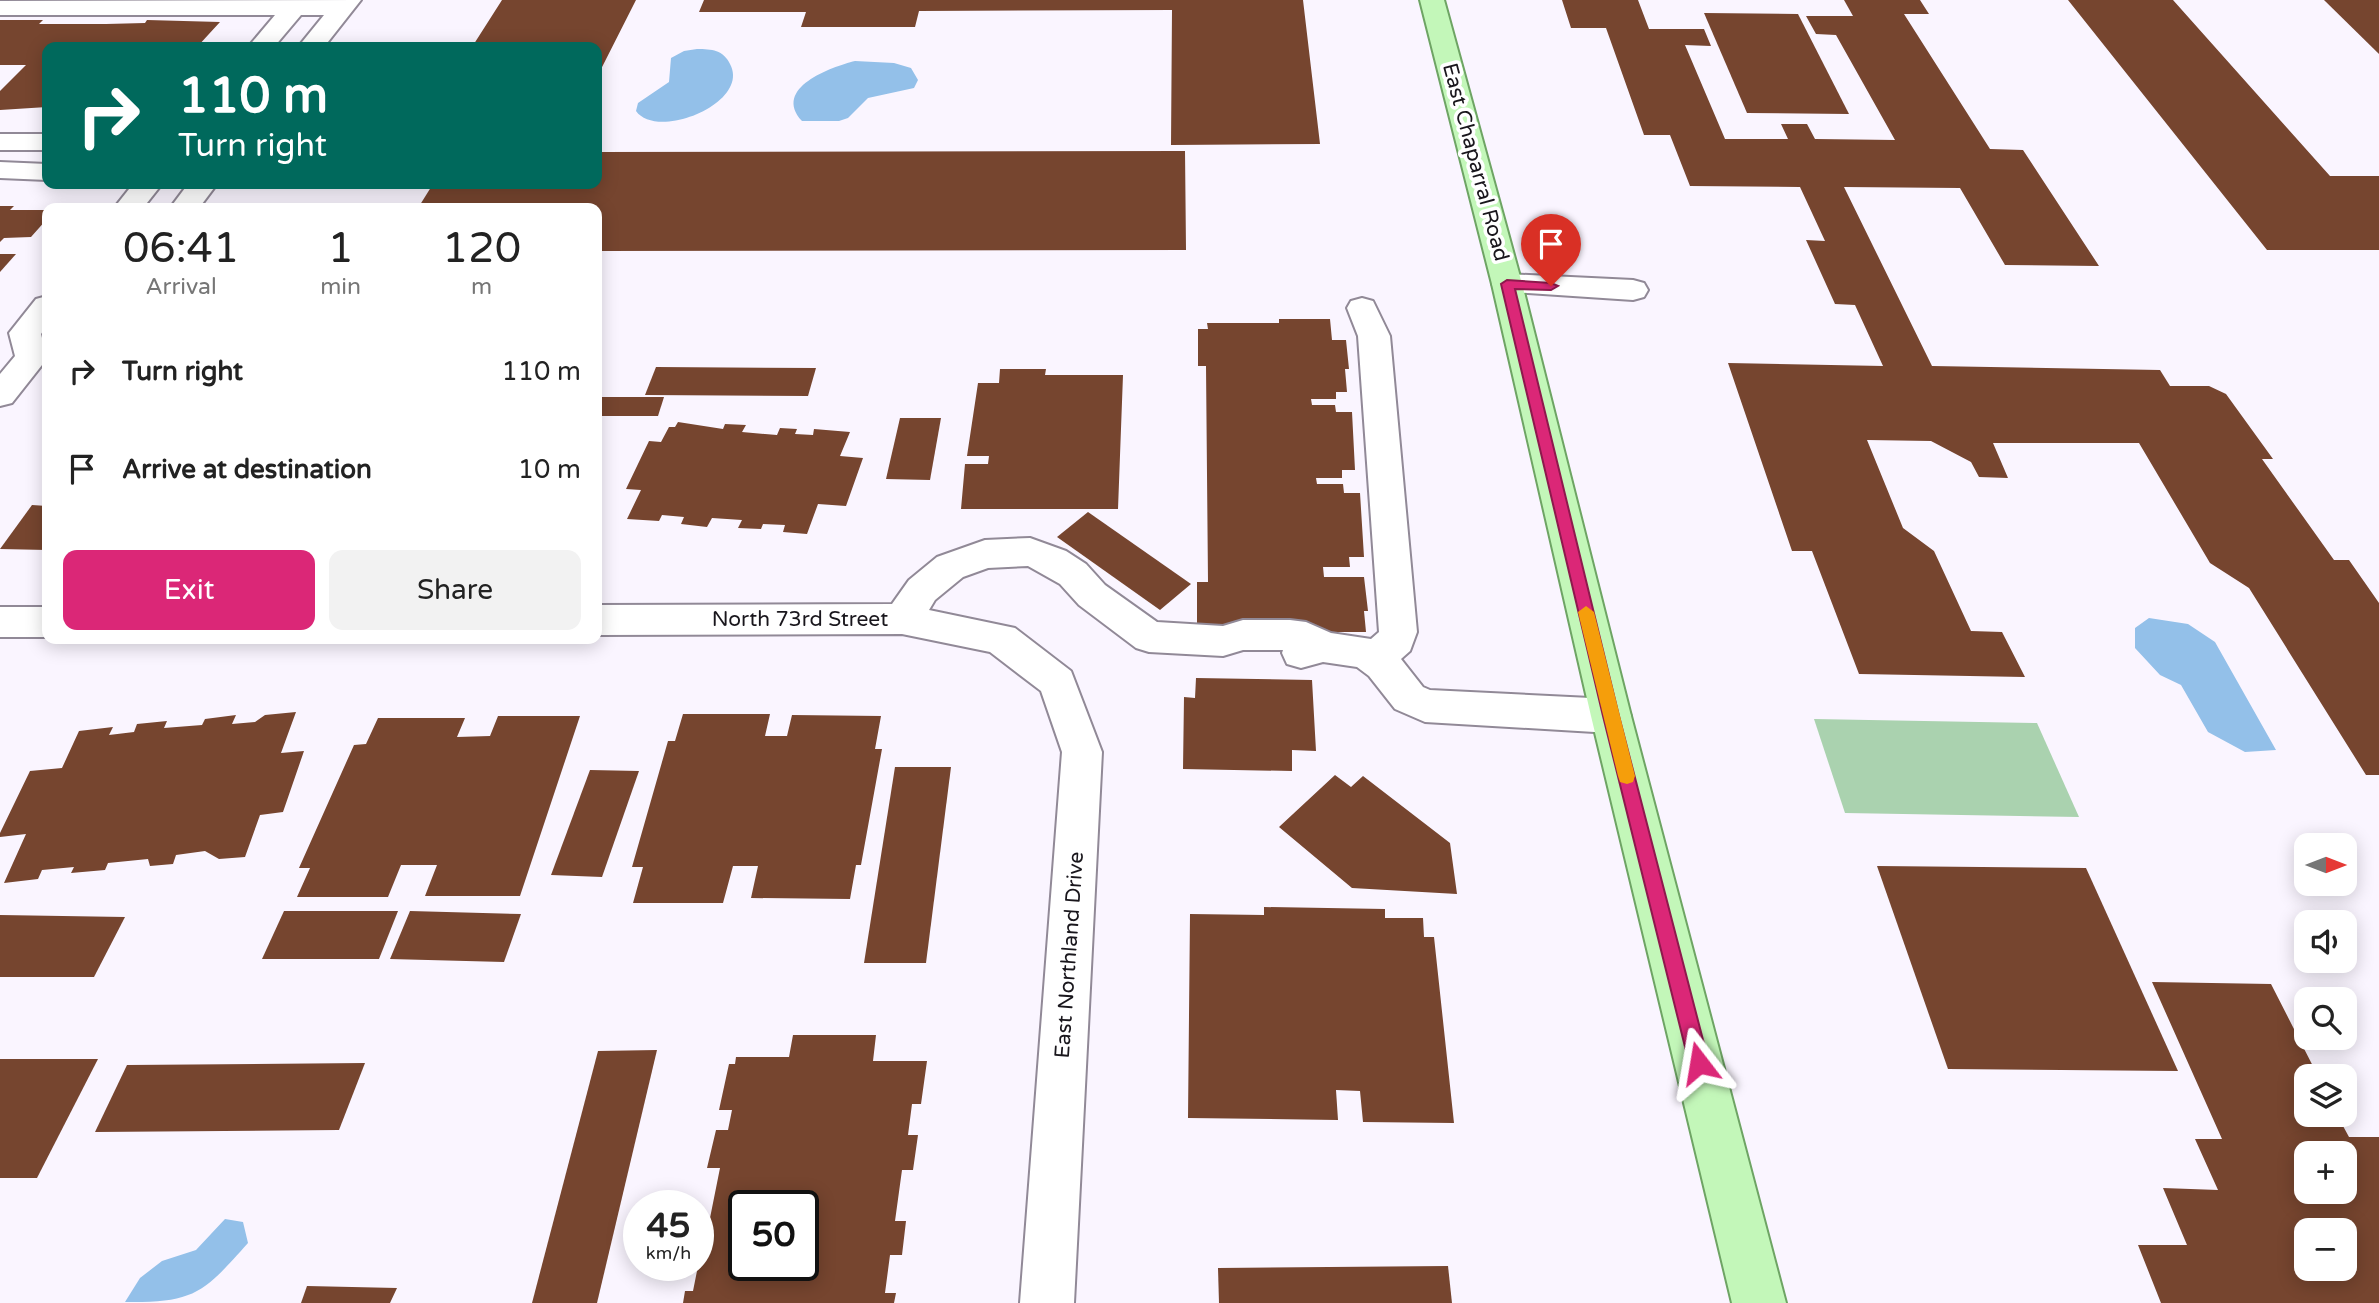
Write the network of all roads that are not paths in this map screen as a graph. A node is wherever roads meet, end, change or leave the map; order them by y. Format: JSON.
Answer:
{"nodes":[{"id":1,"x":1432,"y":0,"type":"edge"},
{"id":2,"x":297,"y":4,"type":"edge"},
{"id":3,"x":346,"y":4,"type":"edge"},
{"id":4,"x":0,"y":8,"type":"edge"},
{"id":5,"x":265,"y":42,"type":"edge"},
{"id":6,"x":315,"y":42,"type":"edge"},
{"id":7,"x":0,"y":142,"type":"edge"},
{"id":8,"x":42,"y":142,"type":"edge"},
{"id":9,"x":0,"y":170,"type":"edge"},
{"id":10,"x":42,"y":172,"type":"edge"},
{"id":11,"x":144,"y":189,"type":"edge"},
{"id":12,"x":199,"y":189,"type":"edge"},
{"id":13,"x":132,"y":203,"type":"edge"},
{"id":14,"x":188,"y":203,"type":"edge"},
{"id":15,"x":1507,"y":284,"type":"junction"},
{"id":16,"x":1633,"y":290,"type":"dead end"},
{"id":17,"x":1362,"y":308,"type":"dead end"},
{"id":18,"x":42,"y":312,"type":"edge"},
{"id":19,"x":26,"y":355,"type":"edge"},
{"id":20,"x":0,"y":395,"type":"edge"},
{"id":21,"x":902,"y":619,"type":"junction"},
{"id":22,"x":602,"y":620,"type":"edge"},
{"id":23,"x":0,"y":622,"type":"edge"},
{"id":24,"x":42,"y":622,"type":"edge"},
{"id":25,"x":1001,"y":639,"type":"joint"},
{"id":26,"x":1374,"y":659,"type":"junction"},
{"id":27,"x":1611,"y":716,"type":"junction"},
{"id":28,"x":1047,"y":1303,"type":"edge"},
{"id":29,"x":1759,"y":1303,"type":"edge"}],
"edges":[{"from":1,"to":15,"type":"main road","name":"East Chaparral Road"},
{"from":2,"to":3,"type":"street"},
{"from":2,"to":4,"type":"street"},
{"from":2,"to":5,"type":"street"},
{"from":3,"to":6,"type":"street"},
{"from":7,"to":8,"type":"street"},
{"from":9,"to":10,"type":"street"},
{"from":11,"to":13,"type":"street"},
{"from":12,"to":14,"type":"street"},
{"from":15,"to":16,"type":"street"},
{"from":15,"to":27,"type":"main road","name":"East Chaparral Road"},
{"from":17,"to":26,"type":"street"},
{"from":18,"to":19,"type":"street"},
{"from":19,"to":20,"type":"street"},
{"from":21,"to":22,"type":"street","name":"North 73rd Street"},
{"from":21,"to":25,"type":"street","name":"North 73rd Street"},
{"from":21,"to":26,"type":"street"},
{"from":23,"to":24,"type":"street"},
{"from":25,"to":28,"type":"street","name":"East Northland Drive"},
{"from":26,"to":27,"type":"street"},
{"from":27,"to":29,"type":"main road","name":"East Chaparral Road"}]}
